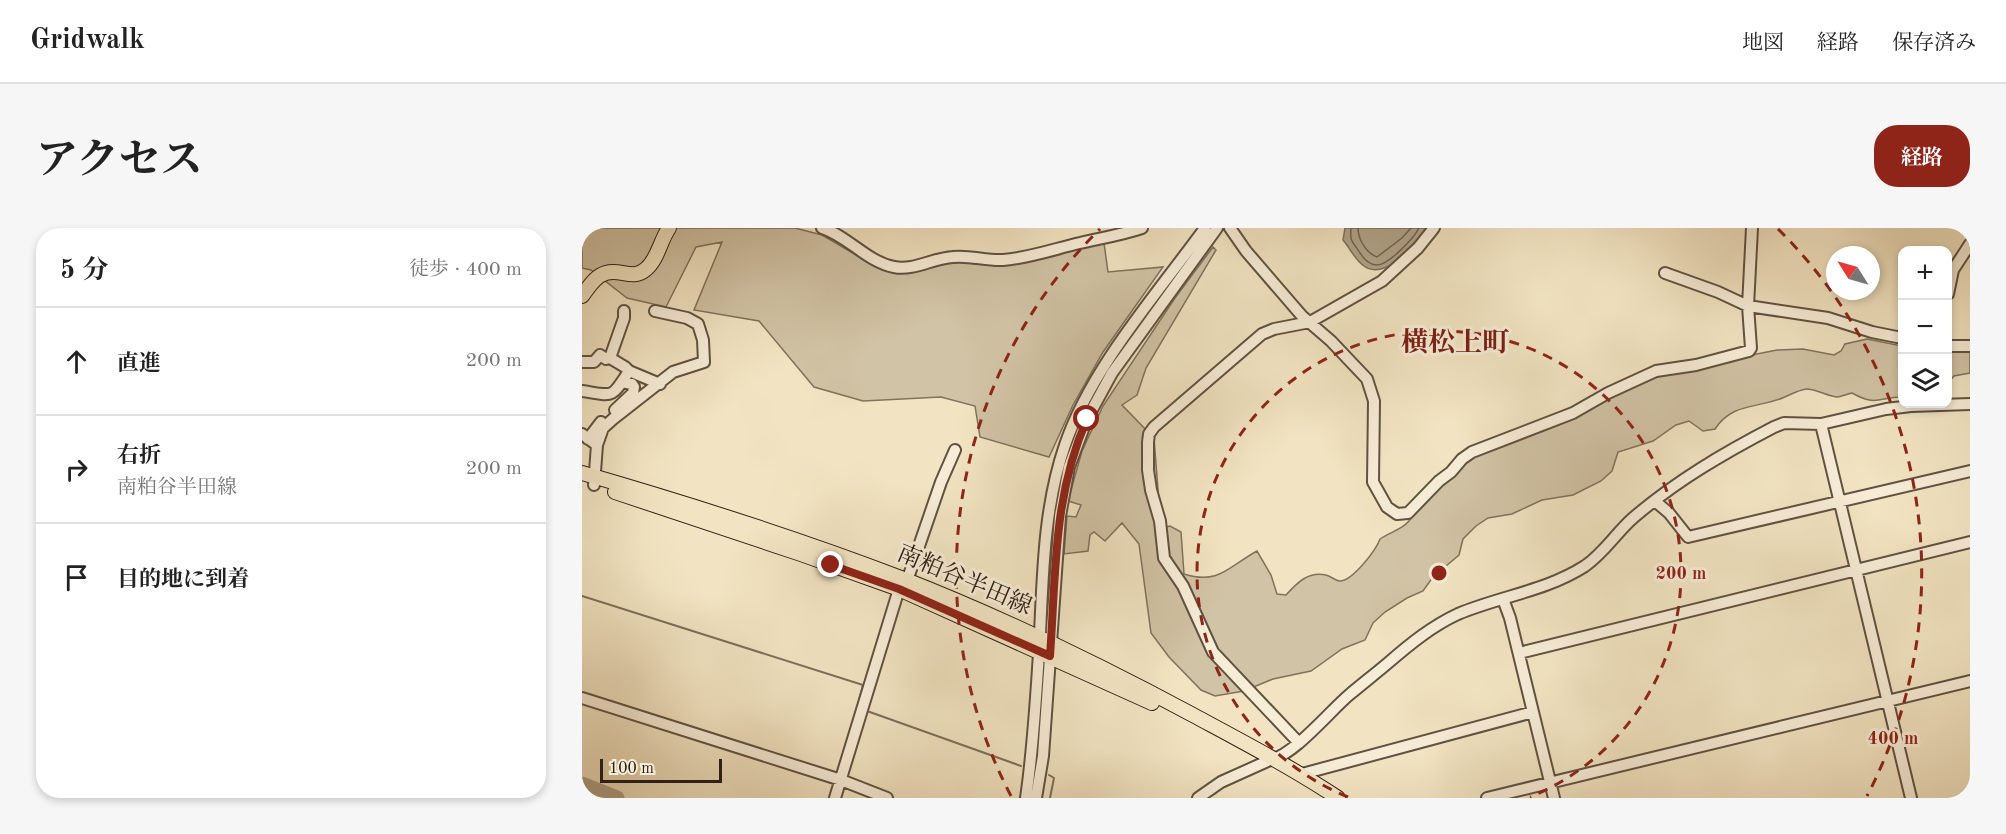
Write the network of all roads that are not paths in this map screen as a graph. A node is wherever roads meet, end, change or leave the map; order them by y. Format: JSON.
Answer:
{"nodes":[{"id":1,"x":669,"y":228,"type":"edge"},
{"id":2,"x":822,"y":228,"type":"edge"},
{"id":3,"x":1142,"y":228,"type":"edge"},
{"id":4,"x":1205,"y":228,"type":"edge"},
{"id":5,"x":1217,"y":228,"type":"edge"},
{"id":6,"x":1230,"y":228,"type":"edge"},
{"id":7,"x":1434,"y":228,"type":"edge"},
{"id":8,"x":1752,"y":228,"type":"edge"},
{"id":9,"x":1970,"y":244,"type":"edge"},
{"id":10,"x":1965,"y":258,"type":"edge"},
{"id":11,"x":1952,"y":268,"type":"edge"},
{"id":12,"x":1665,"y":273,"type":"dead end"},
{"id":13,"x":584,"y":291,"type":"edge"},
{"id":14,"x":1748,"y":306,"type":"junction"},
{"id":15,"x":624,"y":311,"type":"dead end"},
{"id":16,"x":656,"y":311,"type":"dead end"},
{"id":17,"x":1310,"y":322,"type":"junction"},
{"id":18,"x":1898,"y":337,"type":"edge"},
{"id":19,"x":1952,"y":346,"type":"edge"},
{"id":20,"x":1970,"y":346,"type":"edge"},
{"id":21,"x":610,"y":358,"type":"junction"},
{"id":22,"x":582,"y":362,"type":"edge"},
{"id":23,"x":629,"y":372,"type":"junction"},
{"id":24,"x":622,"y":382,"type":"junction"},
{"id":25,"x":660,"y":384,"type":"junction"},
{"id":26,"x":582,"y":391,"type":"edge"},
{"id":27,"x":1970,"y":404,"type":"edge"},
{"id":28,"x":1821,"y":424,"type":"junction"},
{"id":29,"x":589,"y":439,"type":"edge"},
{"id":30,"x":955,"y":450,"type":"dead end"},
{"id":31,"x":1970,"y":471,"type":"edge"},
{"id":32,"x":588,"y":479,"type":"edge"},
{"id":33,"x":1655,"y":501,"type":"junction"},
{"id":34,"x":1839,"y":502,"type":"junction"},
{"id":35,"x":1970,"y":542,"type":"edge"},
{"id":36,"x":1857,"y":569,"type":"junction"},
{"id":37,"x":903,"y":585,"type":"junction"},
{"id":38,"x":1503,"y":599,"type":"junction"},
{"id":39,"x":1045,"y":647,"type":"junction"},
{"id":40,"x":1519,"y":653,"type":"junction"},
{"id":41,"x":1970,"y":681,"type":"edge"},
{"id":42,"x":582,"y":698,"type":"edge"},
{"id":43,"x":1888,"y":700,"type":"junction"},
{"id":44,"x":1533,"y":712,"type":"junction"},
{"id":45,"x":1299,"y":743,"type":"junction"},
{"id":46,"x":1273,"y":759,"type":"junction"},
{"id":47,"x":1302,"y":774,"type":"junction"},
{"id":48,"x":841,"y":780,"type":"junction"},
{"id":49,"x":1550,"y":782,"type":"junction"},
{"id":50,"x":835,"y":798,"type":"edge"},
{"id":51,"x":887,"y":798,"type":"edge"},
{"id":52,"x":1026,"y":798,"type":"edge"},
{"id":53,"x":1036,"y":798,"type":"edge"},
{"id":54,"x":1199,"y":798,"type":"edge"},
{"id":55,"x":1331,"y":798,"type":"edge"},
{"id":56,"x":1338,"y":798,"type":"edge"},
{"id":57,"x":1487,"y":798,"type":"edge"},
{"id":58,"x":1554,"y":798,"type":"edge"},
{"id":59,"x":1911,"y":798,"type":"edge"}],
"edges":[{"from":1,"to":13,"type":"main road"},
{"from":2,"to":3,"type":"street"},
{"from":4,"to":39,"type":"street"},
{"from":5,"to":39,"type":"street"},
{"from":6,"to":17,"type":"street"},
{"from":7,"to":17,"type":"street"},
{"from":8,"to":14,"type":"street"},
{"from":9,"to":10,"type":"street"},
{"from":10,"to":11,"type":"street"},
{"from":12,"to":14,"type":"street"},
{"from":14,"to":17,"type":"street"},
{"from":14,"to":18,"type":"street"},
{"from":15,"to":21,"type":"street"},
{"from":16,"to":25,"type":"street"},
{"from":17,"to":45,"type":"street"},
{"from":19,"to":20,"type":"street"},
{"from":21,"to":22,"type":"street"},
{"from":21,"to":23,"type":"street"},
{"from":23,"to":24,"type":"street"},
{"from":23,"to":25,"type":"street"},
{"from":24,"to":26,"type":"street"},
{"from":24,"to":29,"type":"street"},
{"from":25,"to":29,"type":"street"},
{"from":27,"to":28,"type":"street"},
{"from":28,"to":33,"type":"street"},
{"from":28,"to":34,"type":"street"},
{"from":29,"to":32,"type":"street"},
{"from":30,"to":37,"type":"street"},
{"from":31,"to":34,"type":"street"},
{"from":32,"to":37,"type":"main road","name":"南粕谷半田線"},
{"from":33,"to":34,"type":"street"},
{"from":33,"to":38,"type":"street"},
{"from":34,"to":36,"type":"street"},
{"from":35,"to":36,"type":"street"},
{"from":36,"to":40,"type":"street"},
{"from":36,"to":43,"type":"street"},
{"from":37,"to":39,"type":"main road","name":"南粕谷半田線"},
{"from":37,"to":48,"type":"street"},
{"from":38,"to":40,"type":"street"},
{"from":38,"to":45,"type":"street"},
{"from":39,"to":46,"type":"main road","name":"南粕谷半田線"},
{"from":39,"to":52,"type":"street"},
{"from":39,"to":53,"type":"street"},
{"from":40,"to":44,"type":"street"},
{"from":41,"to":43,"type":"street"},
{"from":42,"to":48,"type":"street"},
{"from":43,"to":49,"type":"street"},
{"from":43,"to":59,"type":"street"},
{"from":44,"to":47,"type":"street"},
{"from":44,"to":49,"type":"street"},
{"from":45,"to":46,"type":"street"},
{"from":46,"to":47,"type":"main road","name":"南粕谷半田線"},
{"from":46,"to":54,"type":"street"},
{"from":46,"to":55,"type":"main road","name":"南粕谷半田線"},
{"from":47,"to":56,"type":"main road","name":"南粕谷半田線"},
{"from":48,"to":50,"type":"street"},
{"from":48,"to":51,"type":"street"},
{"from":49,"to":57,"type":"street"},
{"from":49,"to":58,"type":"street"}]}
